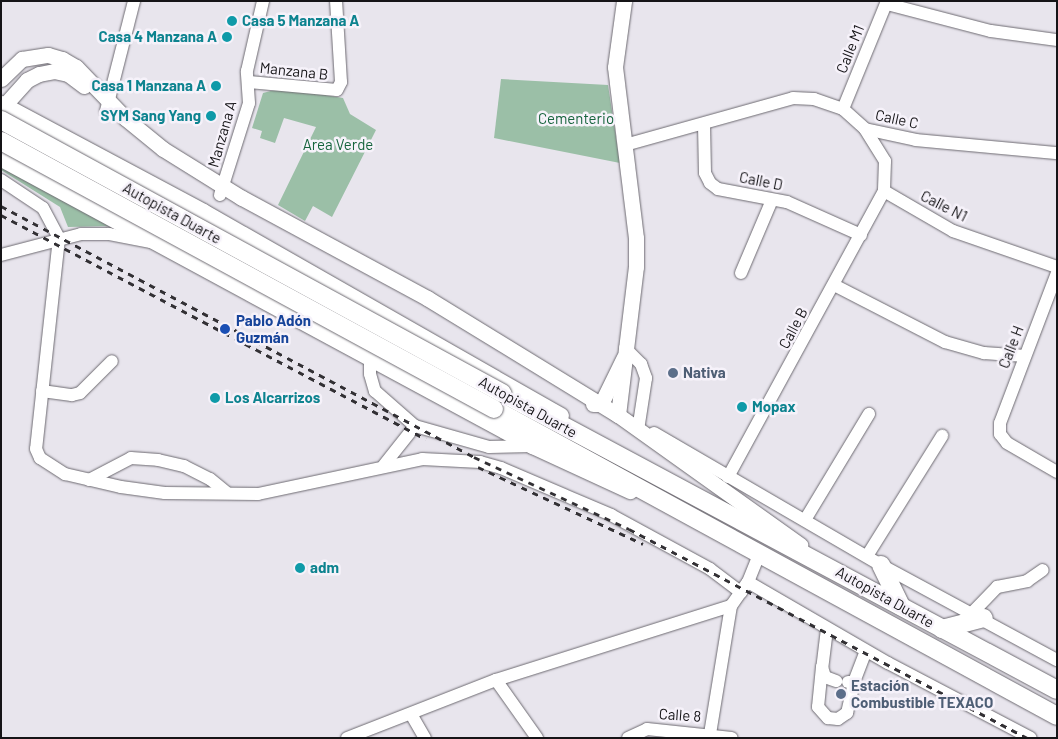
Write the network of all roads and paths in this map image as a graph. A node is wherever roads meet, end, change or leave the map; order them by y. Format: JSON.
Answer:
{"nodes":[{"id":1,"x":134,"y":1,"type":"edge"},
{"id":2,"x":263,"y":1,"type":"edge"},
{"id":3,"x":336,"y":1,"type":"edge"},
{"id":4,"x":624,"y":1,"type":"edge"},
{"id":5,"x":887,"y":2,"type":"edge"},
{"id":6,"x":1057,"y":40,"type":"edge"},
{"id":7,"x":1,"y":79,"type":"edge"},
{"id":8,"x":249,"y":82,"type":"junction"},
{"id":9,"x":108,"y":106,"type":"junction"},
{"id":10,"x":2,"y":109,"type":"edge"},
{"id":11,"x":843,"y":109,"type":"junction"},
{"id":12,"x":704,"y":125,"type":"junction"},
{"id":13,"x":865,"y":129,"type":"junction"},
{"id":14,"x":1,"y":141,"type":"edge"},
{"id":15,"x":625,"y":145,"type":"junction"},
{"id":16,"x":86,"y":148,"type":"junction"},
{"id":17,"x":1057,"y":152,"type":"edge"},
{"id":18,"x":1,"y":159,"type":"edge"},
{"id":19,"x":1,"y":180,"type":"edge"},
{"id":20,"x":222,"y":191,"type":"junction"},
{"id":21,"x":884,"y":191,"type":"junction"},
{"id":22,"x":65,"y":193,"type":"junction"},
{"id":23,"x":772,"y":200,"type":"junction"},
{"id":24,"x":861,"y":235,"type":"junction"},
{"id":25,"x":59,"y":238,"type":"junction"},
{"id":26,"x":166,"y":246,"type":"junction"},
{"id":27,"x":1,"y":255,"type":"edge"},
{"id":28,"x":1057,"y":267,"type":"edge"},
{"id":29,"x":741,"y":273,"type":"dead end"},
{"id":30,"x":1057,"y":273,"type":"edge"},
{"id":31,"x":834,"y":285,"type":"junction"},
{"id":32,"x":624,"y":353,"type":"junction"},
{"id":33,"x":370,"y":356,"type":"junction"},
{"id":34,"x":1024,"y":356,"type":"junction"},
{"id":35,"x":112,"y":362,"type":"dead end"},
{"id":36,"x":578,"y":390,"type":"junction"},
{"id":37,"x":42,"y":391,"type":"junction"},
{"id":38,"x":601,"y":404,"type":"junction"},
{"id":39,"x":869,"y":414,"type":"dead end"},
{"id":40,"x":618,"y":415,"type":"junction"},
{"id":41,"x":639,"y":424,"type":"junction"},
{"id":42,"x":414,"y":426,"type":"junction"},
{"id":43,"x":942,"y":436,"type":"dead end"},
{"id":44,"x":532,"y":446,"type":"junction"},
{"id":45,"x":384,"y":465,"type":"junction"},
{"id":46,"x":1057,"y":472,"type":"edge"},
{"id":47,"x":728,"y":477,"type":"junction"},
{"id":48,"x":89,"y":480,"type":"junction"},
{"id":49,"x":227,"y":493,"type":"junction"},
{"id":50,"x":705,"y":504,"type":"junction"},
{"id":51,"x":805,"y":520,"type":"junction"},
{"id":52,"x":726,"y":536,"type":"junction"},
{"id":53,"x":759,"y":554,"type":"junction"},
{"id":54,"x":874,"y":560,"type":"junction"},
{"id":55,"x":832,"y":568,"type":"junction"},
{"id":56,"x":1043,"y":570,"type":"dead end"},
{"id":57,"x":745,"y":587,"type":"junction"},
{"id":58,"x":731,"y":606,"type":"junction"},
{"id":59,"x":901,"y":606,"type":"junction"},
{"id":60,"x":978,"y":615,"type":"junction"},
{"id":61,"x":942,"y":629,"type":"junction"},
{"id":62,"x":827,"y":630,"type":"junction"},
{"id":63,"x":866,"y":651,"type":"junction"},
{"id":64,"x":1057,"y":660,"type":"edge"},
{"id":65,"x":822,"y":667,"type":"junction"},
{"id":66,"x":496,"y":680,"type":"junction"},
{"id":67,"x":846,"y":682,"type":"junction"},
{"id":68,"x":1057,"y":690,"type":"edge"},
{"id":69,"x":411,"y":714,"type":"junction"},
{"id":70,"x":1057,"y":716,"type":"edge"},
{"id":71,"x":710,"y":734,"type":"junction"},
{"id":72,"x":347,"y":738,"type":"edge"},
{"id":73,"x":425,"y":738,"type":"edge"},
{"id":74,"x":538,"y":738,"type":"edge"},
{"id":75,"x":628,"y":738,"type":"edge"},
{"id":76,"x":732,"y":738,"type":"edge"},
{"id":77,"x":1031,"y":738,"type":"edge"}],
"edges":[{"from":1,"to":9,"type":"street"},
{"from":2,"to":8,"type":"street","name":"Manzana A"},
{"from":3,"to":8,"type":"street","name":"Manzana B"},
{"from":4,"to":15,"type":"main road"},
{"from":5,"to":6,"type":"street"},
{"from":5,"to":11,"type":"street","name":"Calle M1"},
{"from":7,"to":9,"type":"main road"},
{"from":8,"to":20,"type":"street","name":"Manzana A"},
{"from":9,"to":10,"type":"main road"},
{"from":9,"to":20,"type":"main road"},
{"from":10,"to":16,"type":"main road"},
{"from":10,"to":50,"type":"highway","name":"Autopista Duarte","bridge":true},
{"from":11,"to":12,"type":"street","name":"Calle C"},
{"from":11,"to":13,"type":"street","name":"Calle C"},
{"from":12,"to":15,"type":"street","name":"Calle C"},
{"from":12,"to":23,"type":"street","name":"Calle D"},
{"from":13,"to":17,"type":"street","name":"Calle C"},
{"from":13,"to":21,"type":"street"},
{"from":14,"to":52,"type":"highway","name":"Autopista Duarte","bridge":true},
{"from":15,"to":32,"type":"main road"},
{"from":16,"to":22,"type":"main road"},
{"from":16,"to":50,"type":"main road"},
{"from":18,"to":22,"type":"main road"},
{"from":19,"to":25,"type":"street"},
{"from":20,"to":36,"type":"main road"},
{"from":20,"to":38,"type":"main road"},
{"from":21,"to":24,"type":"street","name":"Calle B"},
{"from":21,"to":28,"type":"street","name":"Calle N1"},
{"from":22,"to":26,"type":"main road"},
{"from":23,"to":24,"type":"street","name":"Calle D"},
{"from":23,"to":29,"type":"street"},
{"from":24,"to":31,"type":"street","name":"Calle B"},
{"from":25,"to":26,"type":"street"},
{"from":25,"to":27,"type":"street"},
{"from":25,"to":37,"type":"street"},
{"from":26,"to":33,"type":"main road"},
{"from":30,"to":34,"type":"street","name":"Calle H"},
{"from":31,"to":34,"type":"street"},
{"from":31,"to":47,"type":"street","name":"Calle B"},
{"from":32,"to":36,"type":"main road"},
{"from":32,"to":38,"type":"main road"},
{"from":32,"to":40,"type":"main road"},
{"from":32,"to":41,"type":"street"},
{"from":33,"to":42,"type":"street"},
{"from":33,"to":44,"type":"main road"},
{"from":34,"to":46,"type":"street","name":"Calle H"},
{"from":35,"to":37,"type":"street"},
{"from":36,"to":38,"type":"main road"},
{"from":37,"to":48,"type":"street"},
{"from":38,"to":40,"type":"main road"},
{"from":39,"to":51,"type":"street"},
{"from":40,"to":41,"type":"street"},
{"from":40,"to":55,"type":"main road"},
{"from":41,"to":47,"type":"street"},
{"from":42,"to":44,"type":"street"},
{"from":42,"to":45,"type":"street"},
{"from":43,"to":54,"type":"street"},
{"from":44,"to":52,"type":"main road"},
{"from":45,"to":49,"type":"street"},
{"from":45,"to":57,"type":"street"},
{"from":47,"to":51,"type":"street"},
{"from":48,"to":49,"type":"street"},
{"from":48,"to":49,"type":"street"},
{"from":50,"to":55,"type":"highway","name":"Autopista Duarte"},
{"from":51,"to":54,"type":"street"},
{"from":52,"to":53,"type":"highway","name":"Autopista Duarte"},
{"from":53,"to":57,"type":"street"},
{"from":53,"to":70,"type":"highway","name":"Autopista Duarte"},
{"from":54,"to":59,"type":"highway"},
{"from":54,"to":60,"type":"street"},
{"from":55,"to":59,"type":"highway","name":"Autopista Duarte"},
{"from":56,"to":60,"type":"street"},
{"from":57,"to":58,"type":"street"},
{"from":57,"to":62,"type":"street"},
{"from":58,"to":66,"type":"street"},
{"from":58,"to":71,"type":"street"},
{"from":59,"to":61,"type":"highway","name":"Autopista Duarte"},
{"from":60,"to":61,"type":"highway"},
{"from":60,"to":64,"type":"street"},
{"from":61,"to":68,"type":"highway","name":"Autopista Duarte"},
{"from":62,"to":63,"type":"street"},
{"from":62,"to":65,"type":"street"},
{"from":63,"to":67,"type":"street"},
{"from":63,"to":77,"type":"street"},
{"from":65,"to":67,"type":"street"},
{"from":65,"to":67,"type":"street"},
{"from":66,"to":69,"type":"street"},
{"from":66,"to":74,"type":"street"},
{"from":69,"to":72,"type":"street"},
{"from":69,"to":73,"type":"street"},
{"from":71,"to":75,"type":"street","name":"Calle 8"},
{"from":71,"to":76,"type":"street","name":"Calle 8"}]}
